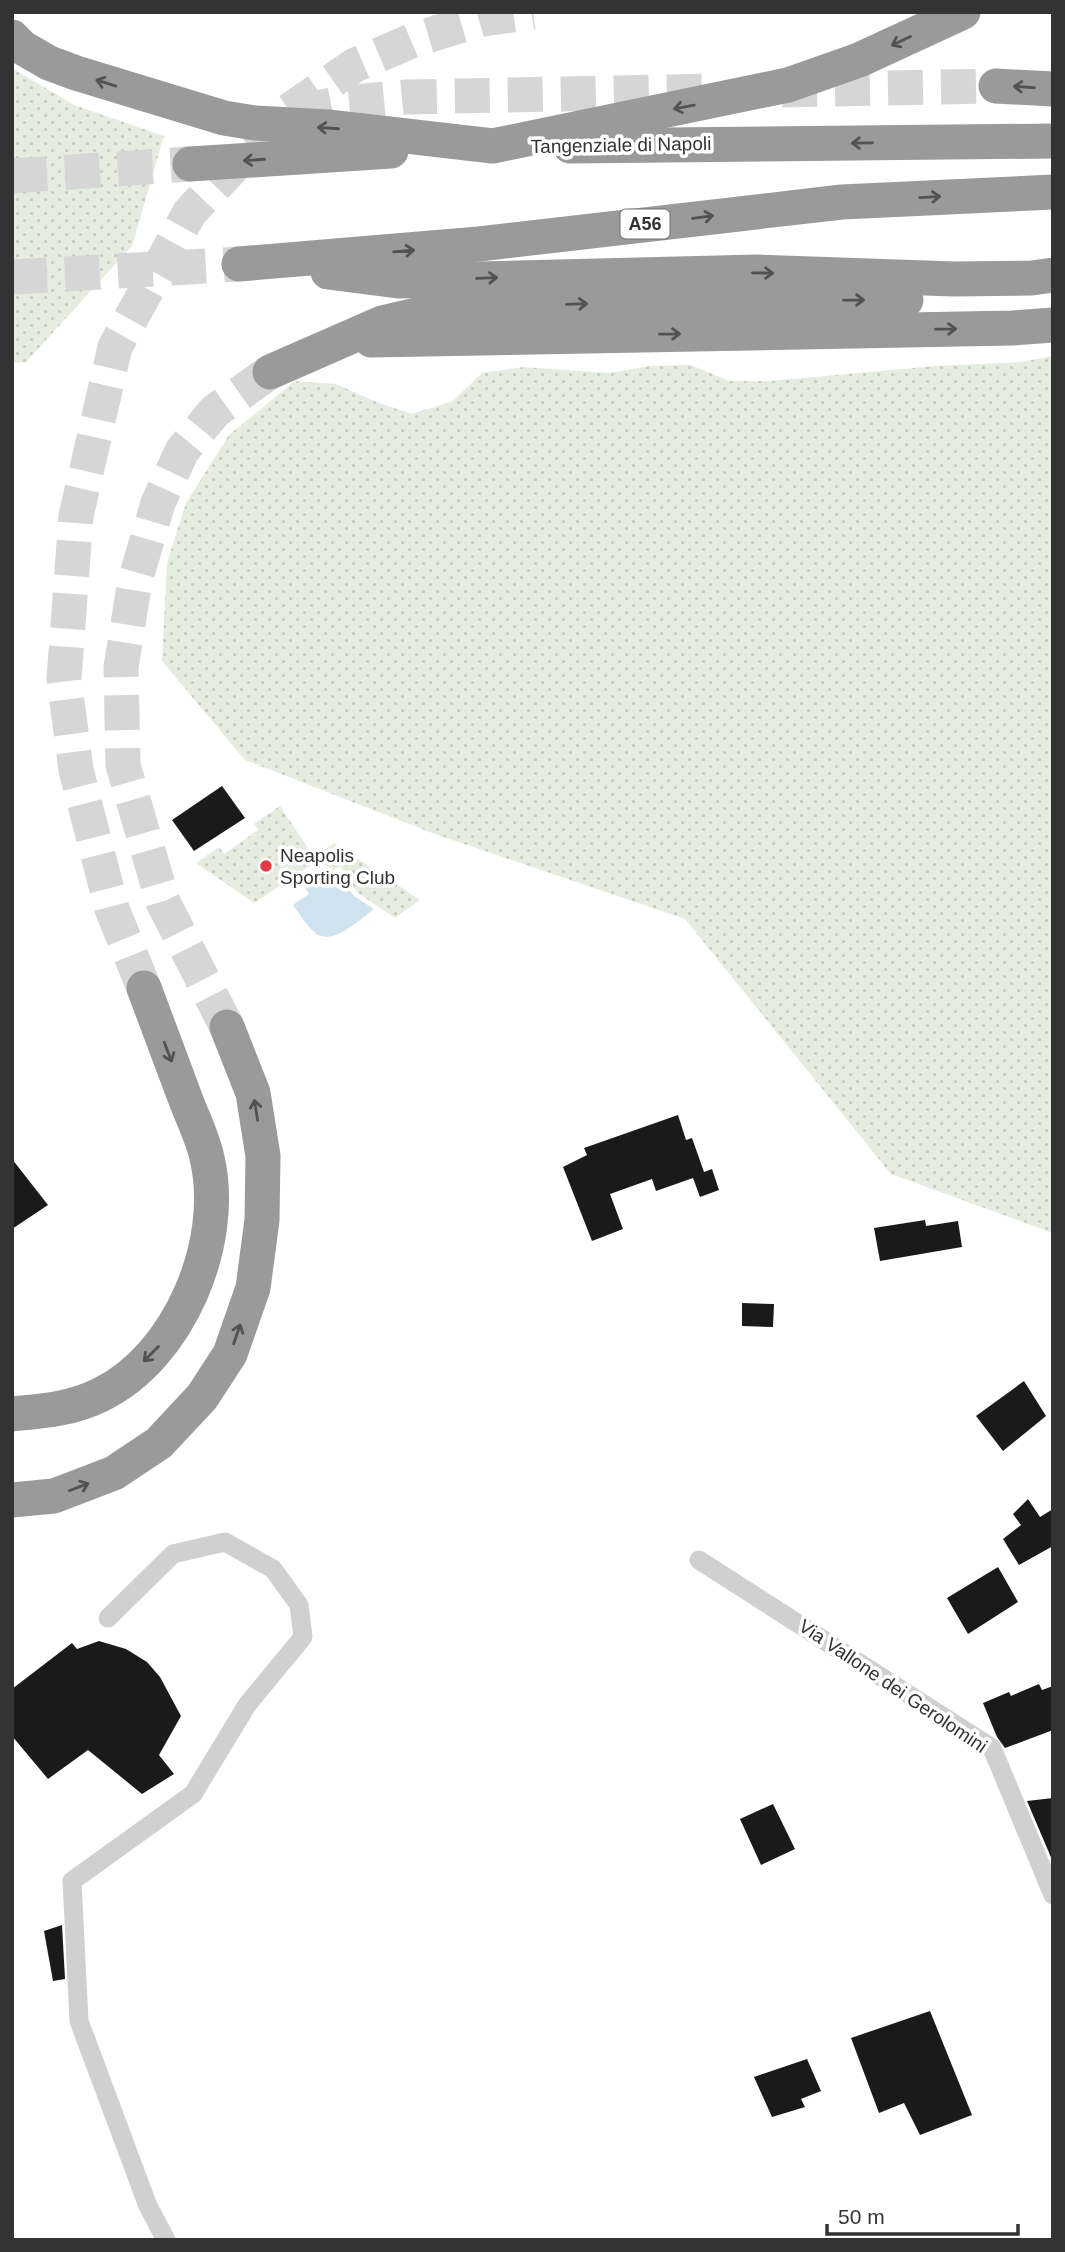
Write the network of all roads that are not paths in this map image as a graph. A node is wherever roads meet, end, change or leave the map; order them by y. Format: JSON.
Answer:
{"nodes":[{"id":1,"x":963,"y":12,"type":"edge"},
{"id":2,"x":12,"y":37,"type":"edge"},
{"id":3,"x":996,"y":86,"type":"tunnel mouth"},
{"id":4,"x":1053,"y":89,"type":"edge"},
{"id":5,"x":1053,"y":141,"type":"edge"},
{"id":6,"x":493,"y":146,"type":"junction"},
{"id":7,"x":190,"y":164,"type":"tunnel mouth"},
{"id":8,"x":1053,"y":192,"type":"edge"},
{"id":9,"x":1053,"y":275,"type":"edge"},
{"id":10,"x":1053,"y":294,"type":"edge"},
{"id":11,"x":1053,"y":325,"type":"edge"},
{"id":12,"x":144,"y":988,"type":"tunnel mouth"},
{"id":13,"x":227,"y":1027,"type":"tunnel mouth"},
{"id":14,"x":12,"y":1413,"type":"edge"},
{"id":15,"x":12,"y":1500,"type":"edge"},
{"id":16,"x":699,"y":1560,"type":"dead end"},
{"id":17,"x":108,"y":1618,"type":"dead end"},
{"id":18,"x":1053,"y":1895,"type":"edge"},
{"id":19,"x":166,"y":2240,"type":"edge"}],
"edges":[{"from":1,"to":6,"type":"highway","one_way":true},
{"from":6,"to":2,"type":"highway","one_way":true},
{"from":4,"to":3,"type":"highway","one_way":true},
{"from":5,"to":6,"type":"highway","name":"Tangenziale di Napoli","one_way":true},
{"from":6,"to":7,"type":"highway","name":"Tangenziale di Napoli","one_way":true},
{"from":8,"to":9,"type":"highway","number":"A56"},
{"from":10,"to":11,"type":"highway"},
{"from":12,"to":14,"type":"highway","one_way":true},
{"from":15,"to":13,"type":"highway","one_way":true},
{"from":16,"to":18,"type":"street","name":"Via Vallone dei Gerolomini"},
{"from":17,"to":19,"type":"street"}]}
